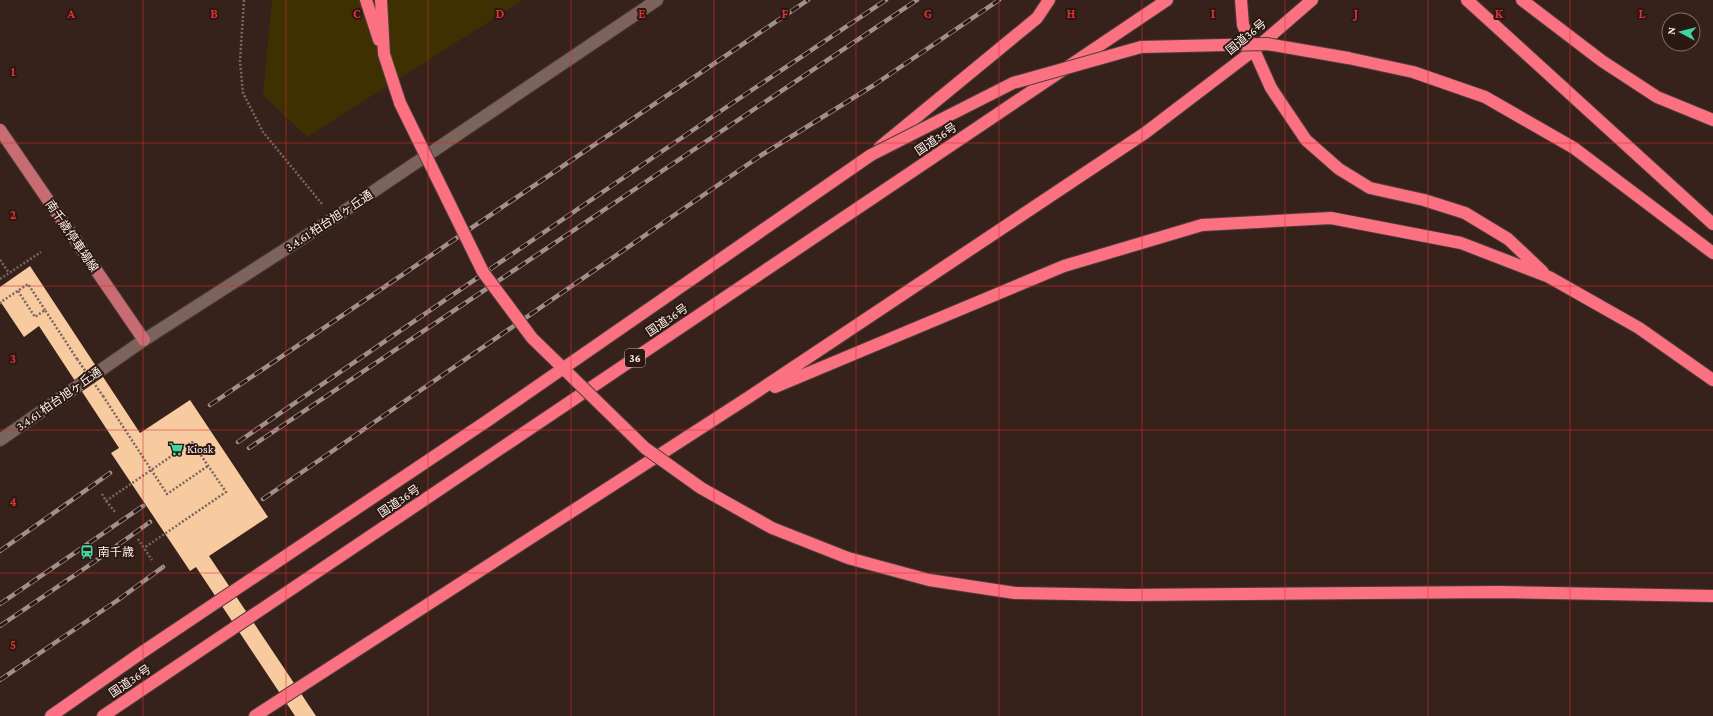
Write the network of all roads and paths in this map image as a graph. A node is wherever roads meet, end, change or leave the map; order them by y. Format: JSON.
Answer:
{"nodes":[{"id":1,"x":244,"y":0,"type":"edge"},
{"id":2,"x":366,"y":0,"type":"edge"},
{"id":3,"x":381,"y":0,"type":"edge"},
{"id":4,"x":657,"y":0,"type":"edge"},
{"id":5,"x":1049,"y":0,"type":"edge"},
{"id":6,"x":1168,"y":0,"type":"edge"},
{"id":7,"x":1241,"y":0,"type":"edge"},
{"id":8,"x":1312,"y":0,"type":"edge"},
{"id":9,"x":1467,"y":0,"type":"edge"},
{"id":10,"x":1522,"y":0,"type":"edge"},
{"id":11,"x":1254,"y":50,"type":"junction"},
{"id":12,"x":384,"y":54,"type":"junction"},
{"id":13,"x":1713,"y":120,"type":"edge"},
{"id":14,"x":0,"y":130,"type":"edge"},
{"id":15,"x":871,"y":155,"type":"junction"},
{"id":16,"x":334,"y":218,"type":"junction"},
{"id":17,"x":1713,"y":224,"type":"edge"},
{"id":18,"x":41,"y":252,"type":"dead end"},
{"id":19,"x":1713,"y":253,"type":"edge"},
{"id":20,"x":0,"y":260,"type":"edge"},
{"id":21,"x":9,"y":273,"type":"junction"},
{"id":22,"x":1548,"y":277,"type":"junction"},
{"id":23,"x":0,"y":279,"type":"edge"},
{"id":24,"x":18,"y":290,"type":"junction"},
{"id":25,"x":0,"y":303,"type":"edge"},
{"id":26,"x":45,"y":310,"type":"junction"},
{"id":27,"x":144,"y":340,"type":"junction"},
{"id":28,"x":1713,"y":380,"type":"edge"},
{"id":29,"x":749,"y":397,"type":"junction"},
{"id":30,"x":0,"y":440,"type":"edge"},
{"id":31,"x":208,"y":466,"type":"junction"},
{"id":32,"x":102,"y":494,"type":"dead end"},
{"id":33,"x":106,"y":501,"type":"junction"},
{"id":34,"x":115,"y":512,"type":"dead end"},
{"id":35,"x":138,"y":539,"type":"dead end"},
{"id":36,"x":144,"y":548,"type":"junction"},
{"id":37,"x":152,"y":560,"type":"dead end"},
{"id":38,"x":1713,"y":596,"type":"edge"},
{"id":39,"x":50,"y":716,"type":"edge"},
{"id":40,"x":103,"y":716,"type":"edge"},
{"id":41,"x":255,"y":716,"type":"edge"}],
"edges":[{"from":1,"to":16,"type":"path"},
{"from":2,"to":12,"type":"highway"},
{"from":3,"to":12,"type":"highway"},
{"from":4,"to":16,"type":"street","name":"3.4.61 柏台旭ヶ丘通"},
{"from":5,"to":15,"type":"highway","bridge":true},
{"from":6,"to":40,"type":"highway","name":"国道36号","number":"36"},
{"from":7,"to":11,"type":"highway"},
{"from":8,"to":11,"type":"highway","name":"国道36号"},
{"from":9,"to":17,"type":"highway"},
{"from":10,"to":13,"type":"highway"},
{"from":11,"to":22,"type":"highway"},
{"from":11,"to":29,"type":"highway","name":"国道36号"},
{"from":12,"to":38,"type":"highway","bridge":true},
{"from":14,"to":27,"type":"main road","name":"南千歳停車場線"},
{"from":15,"to":19,"type":"highway","bridge":true},
{"from":15,"to":39,"type":"highway","bridge":true},
{"from":16,"to":27,"type":"street","name":"3.4.61 柏台旭ヶ丘通"},
{"from":18,"to":21,"type":"path"},
{"from":20,"to":21,"type":"path"},
{"from":21,"to":23,"type":"path"},
{"from":22,"to":28,"type":"highway"},
{"from":22,"to":29,"type":"highway"},
{"from":24,"to":25,"type":"path"},
{"from":24,"to":26,"type":"path"},
{"from":24,"to":26,"type":"path"},
{"from":26,"to":31,"type":"path","bridge":true},
{"from":27,"to":30,"type":"street","name":"3.4.61 柏台旭ヶ丘通"},
{"from":29,"to":41,"type":"highway","name":"国道36号"},
{"from":31,"to":33,"type":"path"},
{"from":31,"to":36,"type":"path"},
{"from":32,"to":33,"type":"path"},
{"from":33,"to":34,"type":"path"},
{"from":35,"to":36,"type":"path"},
{"from":36,"to":37,"type":"path"}]}
